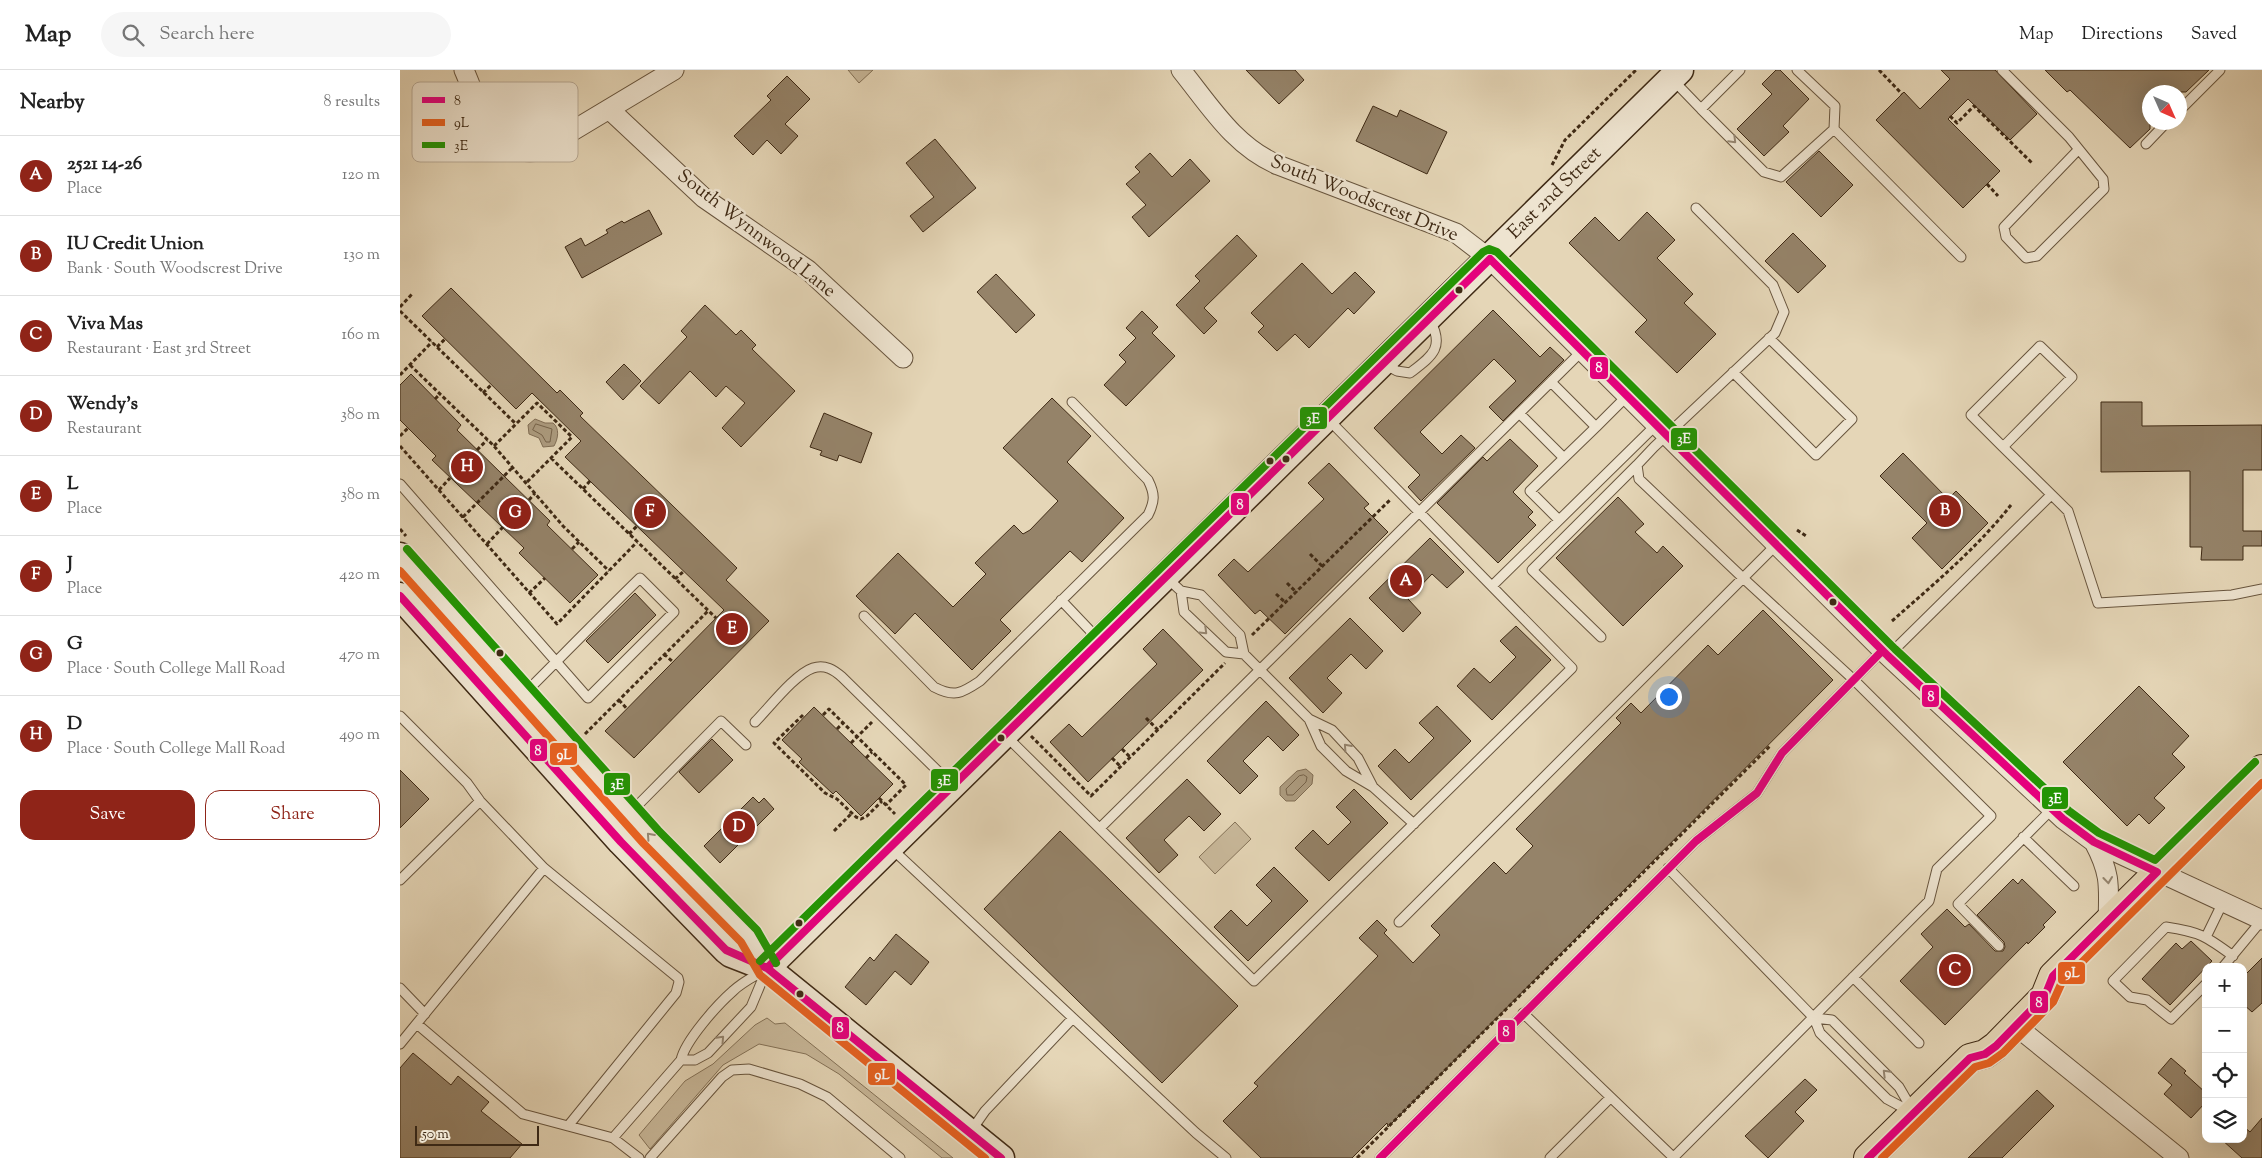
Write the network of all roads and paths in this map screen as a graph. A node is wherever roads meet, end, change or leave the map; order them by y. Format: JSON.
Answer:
{"nodes":[{"id":1,"x":464,"y":70,"type":"edge"},
{"id":2,"x":674,"y":70,"type":"edge"},
{"id":3,"x":1181,"y":70,"type":"edge"},
{"id":4,"x":1636,"y":70,"type":"edge"},
{"id":5,"x":1740,"y":70,"type":"edge"},
{"id":6,"x":1797,"y":70,"type":"edge"},
{"id":7,"x":1879,"y":70,"type":"edge"},
{"id":8,"x":2002,"y":70,"type":"edge"},
{"id":9,"x":2220,"y":70,"type":"edge"},
{"id":10,"x":1676,"y":74,"type":"edge"},
{"id":11,"x":470,"y":82,"type":"edge"},
{"id":12,"x":1902,"y":94,"type":"dead end"},
{"id":13,"x":2187,"y":103,"type":"edge"},
{"id":14,"x":1701,"y":109,"type":"junction"},
{"id":15,"x":610,"y":110,"type":"junction"},
{"id":16,"x":1950,"y":116,"type":"dead end"},
{"id":17,"x":578,"y":128,"type":"edge"},
{"id":18,"x":1834,"y":129,"type":"junction"},
{"id":19,"x":2159,"y":130,"type":"edge"},
{"id":20,"x":2146,"y":144,"type":"dead end"},
{"id":21,"x":2078,"y":150,"type":"junction"},
{"id":22,"x":2032,"y":163,"type":"dead end"},
{"id":23,"x":1549,"y":170,"type":"dead end"},
{"id":24,"x":1987,"y":184,"type":"dead end"},
{"id":25,"x":1998,"y":196,"type":"dead end"},
{"id":26,"x":1696,"y":208,"type":"dead end"},
{"id":27,"x":1961,"y":257,"type":"dead end"},
{"id":28,"x":1490,"y":259,"type":"junction"},
{"id":29,"x":414,"y":293,"type":"dead end"},
{"id":30,"x":400,"y":307,"type":"edge"},
{"id":31,"x":400,"y":311,"type":"edge"},
{"id":32,"x":1769,"y":338,"type":"junction"},
{"id":33,"x":445,"y":339,"type":"dead end"},
{"id":34,"x":432,"y":342,"type":"junction"},
{"id":35,"x":437,"y":347,"type":"junction"},
{"id":36,"x":1582,"y":351,"type":"junction"},
{"id":37,"x":903,"y":358,"type":"dead end"},
{"id":38,"x":410,"y":365,"type":"junction"},
{"id":39,"x":1733,"y":372,"type":"junction"},
{"id":40,"x":400,"y":374,"type":"edge"},
{"id":41,"x":1551,"y":382,"type":"junction"},
{"id":42,"x":492,"y":384,"type":"dead end"},
{"id":43,"x":483,"y":393,"type":"junction"},
{"id":44,"x":440,"y":394,"type":"junction"},
{"id":45,"x":1627,"y":396,"type":"junction"},
{"id":46,"x":435,"y":399,"type":"dead end"},
{"id":47,"x":1072,"y":402,"type":"dead end"},
{"id":48,"x":1520,"y":413,"type":"junction"},
{"id":49,"x":1327,"y":418,"type":"junction"},
{"id":50,"x":516,"y":424,"type":"junction"},
{"id":51,"x":1596,"y":427,"type":"junction"},
{"id":52,"x":408,"y":428,"type":"dead end"},
{"id":53,"x":1661,"y":430,"type":"junction"},
{"id":54,"x":400,"y":436,"type":"edge"},
{"id":55,"x":487,"y":440,"type":"junction"},
{"id":56,"x":400,"y":446,"type":"edge"},
{"id":57,"x":494,"y":446,"type":"junction"},
{"id":58,"x":2003,"y":447,"type":"junction"},
{"id":59,"x":477,"y":450,"type":"dead end"},
{"id":60,"x":551,"y":458,"type":"junction"},
{"id":61,"x":1564,"y":458,"type":"junction"},
{"id":62,"x":1638,"y":465,"type":"junction"},
{"id":63,"x":513,"y":467,"type":"junction"},
{"id":64,"x":450,"y":478,"type":"dead end"},
{"id":65,"x":590,"y":481,"type":"dead end"},
{"id":66,"x":526,"y":483,"type":"junction"},
{"id":67,"x":400,"y":484,"type":"edge"},
{"id":68,"x":583,"y":489,"type":"junction"},
{"id":69,"x":439,"y":490,"type":"junction"},
{"id":70,"x":1399,"y":491,"type":"junction"},
{"id":71,"x":536,"y":493,"type":"junction"},
{"id":72,"x":2051,"y":494,"type":"junction"},
{"id":73,"x":529,"y":500,"type":"dead end"},
{"id":74,"x":2011,"y":505,"type":"dead end"},
{"id":75,"x":1419,"y":512,"type":"junction"},
{"id":76,"x":463,"y":517,"type":"junction"},
{"id":77,"x":1559,"y":520,"type":"junction"},
{"id":78,"x":637,"y":526,"type":"dead end"},
{"id":79,"x":503,"y":528,"type":"dead end"},
{"id":80,"x":1798,"y":530,"type":"dead end"},
{"id":81,"x":629,"y":534,"type":"junction"},
{"id":82,"x":1806,"y":536,"type":"dead end"},
{"id":83,"x":579,"y":542,"type":"junction"},
{"id":84,"x":637,"y":542,"type":"junction"},
{"id":85,"x":487,"y":544,"type":"junction"},
{"id":86,"x":1776,"y":545,"type":"junction"},
{"id":87,"x":572,"y":549,"type":"dead end"},
{"id":88,"x":1310,"y":554,"type":"dead end"},
{"id":89,"x":400,"y":556,"type":"edge"},
{"id":90,"x":1322,"y":567,"type":"junction"},
{"id":91,"x":609,"y":571,"type":"junction"},
{"id":92,"x":684,"y":571,"type":"dead end"},
{"id":93,"x":545,"y":578,"type":"dead end"},
{"id":94,"x":1743,"y":578,"type":"junction"},
{"id":95,"x":675,"y":580,"type":"junction"},
{"id":96,"x":1287,"y":583,"type":"dead end"},
{"id":97,"x":1173,"y":584,"type":"junction"},
{"id":98,"x":1492,"y":586,"type":"junction"},
{"id":99,"x":2262,"y":588,"type":"edge"},
{"id":100,"x":530,"y":593,"type":"junction"},
{"id":101,"x":1296,"y":593,"type":"junction"},
{"id":102,"x":1276,"y":594,"type":"dead end"},
{"id":103,"x":400,"y":596,"type":"edge"},
{"id":104,"x":1062,"y":600,"type":"junction"},
{"id":105,"x":1286,"y":603,"type":"junction"},
{"id":106,"x":708,"y":610,"type":"junction"},
{"id":107,"x":864,"y":616,"type":"dead end"},
{"id":108,"x":716,"y":618,"type":"dead end"},
{"id":109,"x":1892,"y":621,"type":"dead end"},
{"id":110,"x":1246,"y":629,"type":"dead end"},
{"id":111,"x":1601,"y":637,"type":"dead end"},
{"id":112,"x":1100,"y":640,"type":"junction"},
{"id":113,"x":664,"y":654,"type":"junction"},
{"id":114,"x":1244,"y":654,"type":"junction"},
{"id":115,"x":1885,"y":654,"type":"junction"},
{"id":116,"x":1228,"y":660,"type":"dead end"},
{"id":117,"x":556,"y":662,"type":"junction"},
{"id":118,"x":673,"y":662,"type":"dead end"},
{"id":119,"x":1260,"y":670,"type":"junction"},
{"id":120,"x":1854,"y":680,"type":"junction"},
{"id":121,"x":524,"y":693,"type":"junction"},
{"id":122,"x":619,"y":700,"type":"junction"},
{"id":123,"x":627,"y":709,"type":"dead end"},
{"id":124,"x":880,"y":714,"type":"junction"},
{"id":125,"x":803,"y":715,"type":"dead end"},
{"id":126,"x":823,"y":715,"type":"dead end"},
{"id":127,"x":400,"y":716,"type":"edge"},
{"id":128,"x":1146,"y":718,"type":"dead end"},
{"id":129,"x":1309,"y":719,"type":"junction"},
{"id":130,"x":755,"y":722,"type":"dead end"},
{"id":131,"x":843,"y":723,"type":"junction"},
{"id":132,"x":837,"y":729,"type":"dead end"},
{"id":133,"x":1158,"y":730,"type":"junction"},
{"id":134,"x":1004,"y":734,"type":"junction"},
{"id":135,"x":583,"y":736,"type":"dead end"},
{"id":136,"x":1030,"y":736,"type":"dead end"},
{"id":137,"x":858,"y":737,"type":"junction"},
{"id":138,"x":1777,"y":739,"type":"dead end"},
{"id":139,"x":852,"y":743,"type":"dead end"},
{"id":140,"x":746,"y":745,"type":"dead end"},
{"id":141,"x":1122,"y":749,"type":"dead end"},
{"id":142,"x":872,"y":752,"type":"junction"},
{"id":143,"x":1130,"y":757,"type":"junction"},
{"id":144,"x":866,"y":758,"type":"dead end"},
{"id":145,"x":1112,"y":758,"type":"dead end"},
{"id":146,"x":1121,"y":766,"type":"junction"},
{"id":147,"x":2262,"y":769,"type":"edge"},
{"id":148,"x":952,"y":785,"type":"junction"},
{"id":149,"x":1373,"y":787,"type":"junction"},
{"id":150,"x":480,"y":801,"type":"junction"},
{"id":151,"x":886,"y":806,"type":"junction"},
{"id":152,"x":2052,"y":809,"type":"junction"},
{"id":153,"x":630,"y":813,"type":"junction"},
{"id":154,"x":852,"y":813,"type":"junction"},
{"id":155,"x":896,"y":814,"type":"dead end"},
{"id":156,"x":605,"y":824,"type":"junction"},
{"id":157,"x":1414,"y":824,"type":"junction"},
{"id":158,"x":1100,"y":828,"type":"junction"},
{"id":159,"x":834,"y":831,"type":"dead end"},
{"id":160,"x":2023,"y":838,"type":"junction"},
{"id":161,"x":2094,"y":842,"type":"junction"},
{"id":162,"x":890,"y":846,"type":"junction"},
{"id":163,"x":544,"y":868,"type":"junction"},
{"id":164,"x":1668,"y":868,"type":"junction"},
{"id":165,"x":666,"y":871,"type":"junction"},
{"id":166,"x":2157,"y":872,"type":"junction"},
{"id":167,"x":400,"y":880,"type":"edge"},
{"id":168,"x":2074,"y":886,"type":"dead end"},
{"id":169,"x":709,"y":897,"type":"junction"},
{"id":170,"x":2222,"y":902,"type":"junction"},
{"id":171,"x":685,"y":908,"type":"junction"},
{"id":172,"x":2262,"y":920,"type":"edge"},
{"id":173,"x":1399,"y":922,"type":"dead end"},
{"id":174,"x":2108,"y":922,"type":"junction"},
{"id":175,"x":2206,"y":937,"type":"junction"},
{"id":176,"x":1999,"y":946,"type":"dead end"},
{"id":177,"x":2233,"y":956,"type":"junction"},
{"id":178,"x":2226,"y":963,"type":"edge"},
{"id":179,"x":767,"y":968,"type":"junction"},
{"id":180,"x":2053,"y":976,"type":"junction"},
{"id":181,"x":1853,"y":977,"type":"junction"},
{"id":182,"x":400,"y":988,"type":"edge"},
{"id":183,"x":2202,"y":988,"type":"edge"},
{"id":184,"x":1523,"y":1013,"type":"junction"},
{"id":185,"x":425,"y":1014,"type":"junction"},
{"id":186,"x":1073,"y":1018,"type":"junction"},
{"id":187,"x":1814,"y":1018,"type":"junction"},
{"id":188,"x":417,"y":1024,"type":"junction"},
{"id":189,"x":2016,"y":1026,"type":"junction"},
{"id":190,"x":1920,"y":1043,"type":"dead end"},
{"id":191,"x":400,"y":1044,"type":"edge"},
{"id":192,"x":1970,"y":1058,"type":"junction"},
{"id":193,"x":681,"y":1060,"type":"junction"},
{"id":194,"x":1610,"y":1098,"type":"junction"},
{"id":195,"x":1914,"y":1113,"type":"junction"},
{"id":196,"x":568,"y":1126,"type":"junction"},
{"id":197,"x":969,"y":1133,"type":"junction"},
{"id":198,"x":613,"y":1138,"type":"junction"},
{"id":199,"x":639,"y":1158,"type":"edge"},
{"id":200,"x":650,"y":1158,"type":"edge"},
{"id":201,"x":900,"y":1158,"type":"edge"},
{"id":202,"x":1001,"y":1158,"type":"edge"},
{"id":203,"x":1226,"y":1158,"type":"edge"},
{"id":204,"x":1357,"y":1158,"type":"edge"},
{"id":205,"x":1380,"y":1158,"type":"edge"},
{"id":206,"x":1550,"y":1158,"type":"edge"},
{"id":207,"x":1673,"y":1158,"type":"edge"},
{"id":208,"x":1868,"y":1158,"type":"edge"},
{"id":209,"x":2179,"y":1158,"type":"edge"}],
"edges":[{"from":1,"to":11,"type":"street"},
{"from":2,"to":15,"type":"street"},
{"from":3,"to":28,"type":"street","name":"South Woodscrest Drive"},
{"from":4,"to":23,"type":"path"},
{"from":5,"to":14,"type":"lane"},
{"from":6,"to":18,"type":"lane"},
{"from":7,"to":12,"type":"path"},
{"from":8,"to":21,"type":"lane"},
{"from":9,"to":13,"type":"lane"},
{"from":10,"to":14,"type":"lane"},
{"from":10,"to":28,"type":"main road","name":"East 2nd Street"},
{"from":14,"to":18,"type":"lane","one_way":true},
{"from":15,"to":17,"type":"street"},
{"from":15,"to":37,"type":"street","name":"South Wynnwood Lane"},
{"from":16,"to":22,"type":"path"},
{"from":18,"to":27,"type":"lane"},
{"from":19,"to":20,"type":"lane"},
{"from":21,"to":21,"type":"lane"},
{"from":24,"to":25,"type":"path"},
{"from":26,"to":32,"type":"lane"},
{"from":28,"to":36,"type":"street","name":"South Woodscrest Drive"},
{"from":28,"to":49,"type":"main road","name":"East 2nd Street"},
{"from":29,"to":30,"type":"path"},
{"from":31,"to":34,"type":"path"},
{"from":32,"to":39,"type":"lane"},
{"from":32,"to":39,"type":"lane"},
{"from":33,"to":35,"type":"path"},
{"from":34,"to":35,"type":"path"},
{"from":34,"to":38,"type":"path"},
{"from":35,"to":43,"type":"path"},
{"from":36,"to":41,"type":"lane"},
{"from":36,"to":45,"type":"street","name":"South Woodscrest Drive"},
{"from":38,"to":40,"type":"path"},
{"from":38,"to":44,"type":"path"},
{"from":39,"to":53,"type":"lane"},
{"from":41,"to":48,"type":"lane"},
{"from":41,"to":51,"type":"lane"},
{"from":42,"to":43,"type":"path"},
{"from":43,"to":50,"type":"path"},
{"from":44,"to":46,"type":"path"},
{"from":44,"to":55,"type":"path"},
{"from":45,"to":51,"type":"lane"},
{"from":45,"to":53,"type":"street","name":"South Woodscrest Drive"},
{"from":47,"to":104,"type":"lane"},
{"from":48,"to":61,"type":"lane"},
{"from":48,"to":75,"type":"lane"},
{"from":49,"to":70,"type":"lane"},
{"from":49,"to":97,"type":"main road","name":"East 2nd Street"},
{"from":50,"to":57,"type":"path"},
{"from":50,"to":60,"type":"path"},
{"from":51,"to":61,"type":"lane"},
{"from":52,"to":54,"type":"path"},
{"from":53,"to":62,"type":"lane"},
{"from":53,"to":77,"type":"lane"},
{"from":53,"to":86,"type":"street","name":"South Woodscrest Drive"},
{"from":55,"to":57,"type":"path"},
{"from":55,"to":59,"type":"path"},
{"from":56,"to":69,"type":"path"},
{"from":57,"to":63,"type":"path"},
{"from":58,"to":58,"type":"lane"},
{"from":58,"to":72,"type":"lane"},
{"from":60,"to":66,"type":"path"},
{"from":60,"to":68,"type":"path"},
{"from":61,"to":77,"type":"lane"},
{"from":62,"to":94,"type":"lane"},
{"from":62,"to":111,"type":"lane"},
{"from":63,"to":66,"type":"path"},
{"from":63,"to":76,"type":"path"},
{"from":64,"to":69,"type":"path"},
{"from":65,"to":68,"type":"path"},
{"from":66,"to":71,"type":"path"},
{"from":67,"to":117,"type":"lane"},
{"from":68,"to":81,"type":"path"},
{"from":69,"to":76,"type":"path"},
{"from":70,"to":75,"type":"lane"},
{"from":70,"to":90,"type":"path"},
{"from":71,"to":73,"type":"path"},
{"from":71,"to":83,"type":"path"},
{"from":72,"to":99,"type":"lane"},
{"from":72,"to":115,"type":"lane"},
{"from":74,"to":109,"type":"path"},
{"from":75,"to":98,"type":"lane"},
{"from":75,"to":119,"type":"lane"},
{"from":76,"to":85,"type":"path"},
{"from":77,"to":98,"type":"lane"},
{"from":78,"to":81,"type":"path"},
{"from":79,"to":85,"type":"path"},
{"from":80,"to":82,"type":"path"},
{"from":81,"to":84,"type":"path"},
{"from":83,"to":87,"type":"path"},
{"from":83,"to":91,"type":"path"},
{"from":84,"to":91,"type":"path"},
{"from":84,"to":95,"type":"path"},
{"from":85,"to":100,"type":"path"},
{"from":86,"to":94,"type":"lane"},
{"from":86,"to":115,"type":"street","name":"South Woodscrest Drive"},
{"from":88,"to":90,"type":"path"},
{"from":89,"to":121,"type":"main road"},
{"from":90,"to":101,"type":"path"},
{"from":91,"to":100,"type":"path"},
{"from":92,"to":95,"type":"path"},
{"from":93,"to":100,"type":"path"},
{"from":94,"to":120,"type":"lane"},
{"from":94,"to":173,"type":"lane"},
{"from":95,"to":106,"type":"path"},
{"from":96,"to":101,"type":"path"},
{"from":97,"to":112,"type":"main road","name":"East 2nd Street"},
{"from":97,"to":114,"type":"lane"},
{"from":97,"to":114,"type":"lane","one_way":true},
{"from":98,"to":157,"type":"lane"},
{"from":101,"to":105,"type":"path"},
{"from":102,"to":105,"type":"path"},
{"from":103,"to":156,"type":"main road"},
{"from":104,"to":107,"type":"lane"},
{"from":104,"to":112,"type":"lane"},
{"from":105,"to":110,"type":"path"},
{"from":106,"to":108,"type":"path"},
{"from":106,"to":113,"type":"path"},
{"from":112,"to":134,"type":"main road","name":"East 2nd Street"},
{"from":113,"to":118,"type":"path"},
{"from":113,"to":122,"type":"path"},
{"from":114,"to":119,"type":"lane"},
{"from":115,"to":120,"type":"lane"},
{"from":115,"to":152,"type":"street","name":"South Woodscrest Drive"},
{"from":116,"to":133,"type":"path"},
{"from":117,"to":117,"type":"lane"},
{"from":117,"to":121,"type":"lane"},
{"from":119,"to":129,"type":"lane"},
{"from":119,"to":158,"type":"lane"},
{"from":120,"to":164,"type":"lane"},
{"from":120,"to":181,"type":"lane"},
{"from":121,"to":153,"type":"main road"},
{"from":122,"to":123,"type":"path"},
{"from":122,"to":135,"type":"path"},
{"from":124,"to":130,"type":"lane"},
{"from":124,"to":137,"type":"path"},
{"from":124,"to":148,"type":"lane"},
{"from":125,"to":154,"type":"path"},
{"from":126,"to":131,"type":"path"},
{"from":127,"to":150,"type":"lane"},
{"from":128,"to":133,"type":"path"},
{"from":129,"to":149,"type":"lane"},
{"from":149,"to":129,"type":"lane","one_way":true},
{"from":131,"to":132,"type":"path"},
{"from":131,"to":137,"type":"path"},
{"from":133,"to":143,"type":"path"},
{"from":134,"to":148,"type":"main road","name":"East 2nd Street"},
{"from":134,"to":158,"type":"lane"},
{"from":136,"to":146,"type":"path"},
{"from":137,"to":139,"type":"path"},
{"from":137,"to":142,"type":"path"},
{"from":138,"to":204,"type":"path"},
{"from":140,"to":153,"type":"lane"},
{"from":141,"to":143,"type":"path"},
{"from":142,"to":144,"type":"path"},
{"from":142,"to":151,"type":"path"},
{"from":143,"to":146,"type":"path"},
{"from":145,"to":146,"type":"path"},
{"from":147,"to":166,"type":"main road"},
{"from":148,"to":162,"type":"main road","name":"East 2nd Street"},
{"from":149,"to":157,"type":"lane"},
{"from":150,"to":163,"type":"lane"},
{"from":150,"to":167,"type":"lane"},
{"from":151,"to":154,"type":"path"},
{"from":151,"to":155,"type":"path"},
{"from":152,"to":160,"type":"lane"},
{"from":152,"to":161,"type":"street","name":"South Woodscrest Drive"},
{"from":153,"to":156,"type":"main road"},
{"from":165,"to":153,"type":"main road","one_way":true},
{"from":154,"to":159,"type":"path"},
{"from":156,"to":165,"type":"main road"},
{"from":157,"to":158,"type":"lane"},
{"from":160,"to":168,"type":"lane"},
{"from":160,"to":176,"type":"lane"},
{"from":161,"to":166,"type":"street","name":"South Woodscrest Drive"},
{"from":161,"to":174,"type":"street","name":"South Woodscrest Drive","one_way":true},
{"from":162,"to":179,"type":"main road","name":"East 2nd Street"},
{"from":162,"to":186,"type":"lane"},
{"from":163,"to":185,"type":"lane"},
{"from":163,"to":196,"type":"lane"},
{"from":164,"to":184,"type":"lane"},
{"from":164,"to":187,"type":"lane"},
{"from":165,"to":169,"type":"main road"},
{"from":165,"to":171,"type":"main road"},
{"from":166,"to":170,"type":"street","name":"South Woodscrest Drive"},
{"from":166,"to":174,"type":"main road"},
{"from":169,"to":171,"type":"main road"},
{"from":169,"to":179,"type":"main road"},
{"from":170,"to":172,"type":"street","name":"South Woodscrest Drive"},
{"from":170,"to":175,"type":"lane"},
{"from":171,"to":179,"type":"main road"},
{"from":172,"to":177,"type":"lane"},
{"from":174,"to":180,"type":"main road"},
{"from":175,"to":177,"type":"lane"},
{"from":175,"to":183,"type":"lane"},
{"from":177,"to":178,"type":"lane"},
{"from":179,"to":193,"type":"lane"},
{"from":193,"to":179,"type":"lane","one_way":true},
{"from":179,"to":197,"type":"main road"},
{"from":180,"to":189,"type":"main road"},
{"from":180,"to":192,"type":"main road"},
{"from":181,"to":187,"type":"lane"},
{"from":181,"to":190,"type":"lane"},
{"from":182,"to":185,"type":"lane"},
{"from":184,"to":194,"type":"lane"},
{"from":184,"to":205,"type":"lane"},
{"from":185,"to":188,"type":"lane"},
{"from":186,"to":197,"type":"lane"},
{"from":186,"to":203,"type":"lane"},
{"from":187,"to":195,"type":"lane"},
{"from":195,"to":187,"type":"lane","one_way":true},
{"from":187,"to":207,"type":"lane"},
{"from":188,"to":191,"type":"lane"},
{"from":188,"to":196,"type":"lane"},
{"from":189,"to":192,"type":"main road"},
{"from":189,"to":209,"type":"street"},
{"from":192,"to":195,"type":"main road"},
{"from":193,"to":198,"type":"lane"},
{"from":194,"to":206,"type":"lane"},
{"from":194,"to":207,"type":"lane"},
{"from":195,"to":208,"type":"main road"},
{"from":196,"to":198,"type":"lane"},
{"from":197,"to":202,"type":"main road"},
{"from":198,"to":199,"type":"lane"},
{"from":200,"to":201,"type":"lane"}]}
